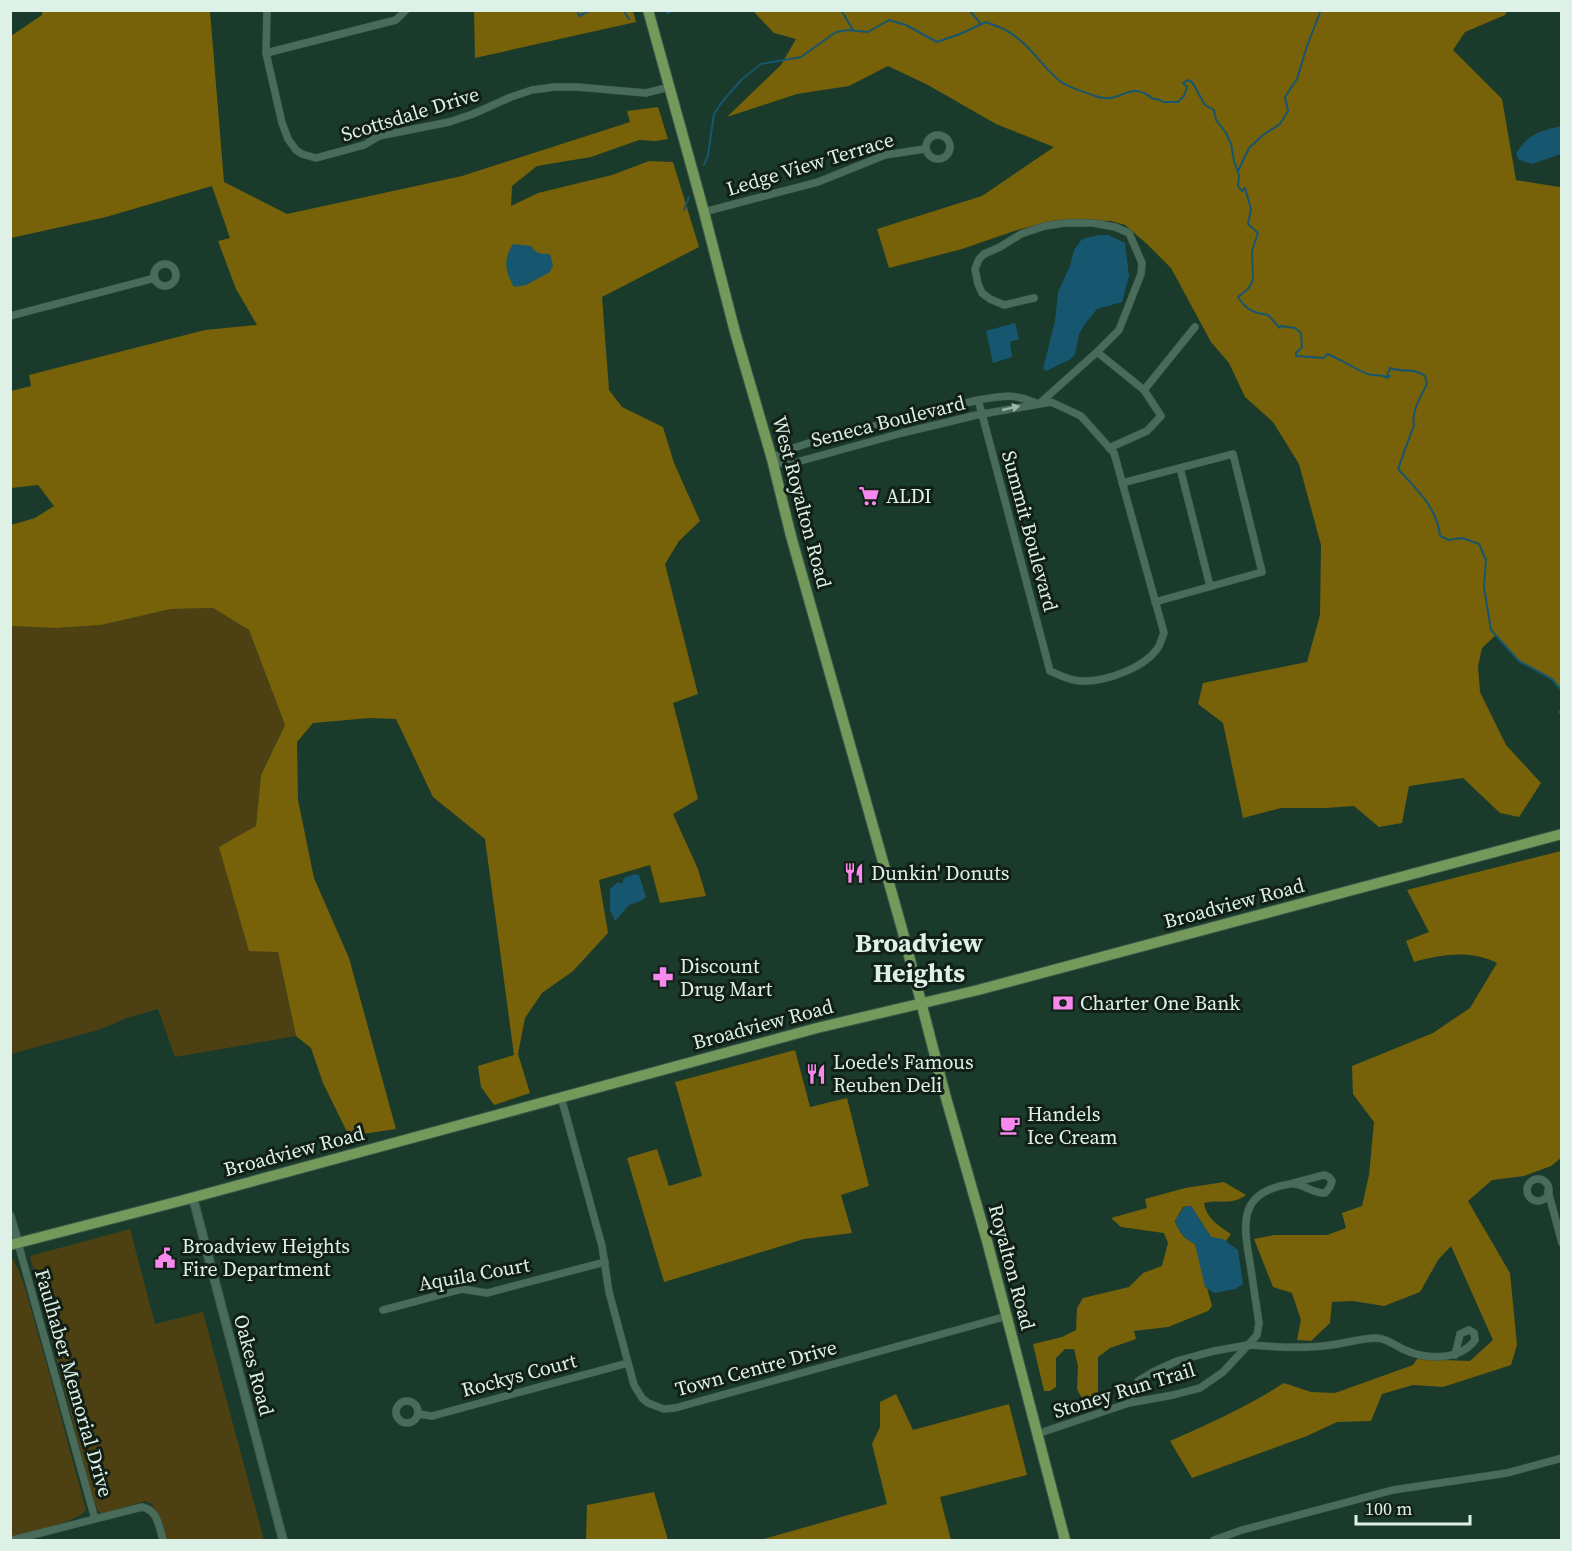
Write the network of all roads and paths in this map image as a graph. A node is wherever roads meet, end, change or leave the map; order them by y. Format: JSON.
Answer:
{"nodes":[{"id":1,"x":267,"y":10,"type":"edge"},
{"id":2,"x":406,"y":10,"type":"edge"},
{"id":3,"x":648,"y":10,"type":"edge"},
{"id":4,"x":266,"y":53,"type":"junction"},
{"id":5,"x":669,"y":87,"type":"junction"},
{"id":6,"x":925,"y":149,"type":"dead end"},
{"id":7,"x":704,"y":212,"type":"junction"},
{"id":8,"x":155,"y":278,"type":"dead end"},
{"id":9,"x":1034,"y":298,"type":"dead end"},
{"id":10,"x":10,"y":316,"type":"edge"},
{"id":11,"x":1195,"y":327,"type":"dead end"},
{"id":12,"x":1097,"y":352,"type":"junction"},
{"id":13,"x":1144,"y":390,"type":"junction"},
{"id":14,"x":978,"y":400,"type":"junction"},
{"id":15,"x":1038,"y":403,"type":"junction"},
{"id":16,"x":982,"y":414,"type":"junction"},
{"id":17,"x":1109,"y":448,"type":"junction"},
{"id":18,"x":772,"y":459,"type":"junction"},
{"id":19,"x":1180,"y":468,"type":"junction"},
{"id":20,"x":1122,"y":483,"type":"junction"},
{"id":21,"x":1210,"y":586,"type":"junction"},
{"id":22,"x":1155,"y":602,"type":"junction"},
{"id":23,"x":1164,"y":633,"type":"joint"},
{"id":24,"x":1562,"y":834,"type":"edge"},
{"id":25,"x":922,"y":1003,"type":"junction"},
{"id":26,"x":561,"y":1097,"type":"junction"},
{"id":27,"x":1293,"y":1183,"type":"junction"},
{"id":28,"x":1548,"y":1191,"type":"dead end"},
{"id":29,"x":193,"y":1198,"type":"junction"},
{"id":30,"x":10,"y":1216,"type":"edge"},
{"id":31,"x":1562,"y":1243,"type":"edge"},
{"id":32,"x":14,"y":1244,"type":"edge"},
{"id":33,"x":605,"y":1262,"type":"junction"},
{"id":34,"x":383,"y":1310,"type":"dead end"},
{"id":35,"x":1007,"y":1316,"type":"junction"},
{"id":36,"x":1248,"y":1345,"type":"junction"},
{"id":37,"x":1455,"y":1354,"type":"dead end"},
{"id":38,"x":628,"y":1364,"type":"junction"},
{"id":39,"x":1128,"y":1403,"type":"junction"},
{"id":40,"x":418,"y":1414,"type":"dead end"},
{"id":41,"x":1037,"y":1434,"type":"junction"},
{"id":42,"x":1562,"y":1458,"type":"edge"},
{"id":43,"x":95,"y":1519,"type":"junction"},
{"id":44,"x":12,"y":1540,"type":"edge"},
{"id":45,"x":163,"y":1540,"type":"edge"},
{"id":46,"x":283,"y":1540,"type":"edge"},
{"id":47,"x":1065,"y":1540,"type":"edge"},
{"id":48,"x":1214,"y":1540,"type":"edge"}],
"edges":[{"from":1,"to":4,"type":"street","name":"Scottsdale Drive"},
{"from":2,"to":4,"type":"street"},
{"from":3,"to":5,"type":"main road","name":"West Royalton Road"},
{"from":4,"to":5,"type":"street","name":"Scottsdale Drive"},
{"from":5,"to":7,"type":"main road","name":"West Royalton Road"},
{"from":6,"to":7,"type":"street","name":"Ledge View Terrace"},
{"from":7,"to":18,"type":"main road","name":"West Royalton Road"},
{"from":8,"to":10,"type":"street"},
{"from":9,"to":12,"type":"street"},
{"from":11,"to":13,"type":"street"},
{"from":12,"to":13,"type":"street"},
{"from":12,"to":15,"type":"street"},
{"from":13,"to":17,"type":"street"},
{"from":14,"to":15,"type":"street","name":"Seneca Boulevard"},
{"from":14,"to":16,"type":"street","name":"Summit Boulevard"},
{"from":14,"to":18,"type":"street","name":"Seneca Boulevard"},
{"from":16,"to":15,"type":"street","name":"Seneca Boulevard","one_way":true},
{"from":15,"to":17,"type":"street","name":"Seneca Boulevard"},
{"from":16,"to":18,"type":"street","name":"Seneca Boulevard"},
{"from":16,"to":23,"type":"street","name":"Summit Boulevard"},
{"from":17,"to":20,"type":"street","name":"Seneca Boulevard"},
{"from":18,"to":25,"type":"main road","name":"West Royalton Road"},
{"from":19,"to":20,"type":"street"},
{"from":19,"to":21,"type":"street"},
{"from":19,"to":21,"type":"street"},
{"from":20,"to":22,"type":"street","name":"Seneca Boulevard"},
{"from":21,"to":22,"type":"street"},
{"from":22,"to":23,"type":"street","name":"Seneca Boulevard"},
{"from":24,"to":25,"type":"main road","name":"Broadview Road"},
{"from":25,"to":26,"type":"main road","name":"Broadview Road"},
{"from":25,"to":35,"type":"main road","name":"Royalton Road"},
{"from":26,"to":29,"type":"main road","name":"Broadview Road"},
{"from":26,"to":33,"type":"street","name":"Town Centre Drive"},
{"from":27,"to":27,"type":"street"},
{"from":27,"to":36,"type":"street"},
{"from":28,"to":31,"type":"street"},
{"from":29,"to":32,"type":"main road","name":"Broadview Road"},
{"from":29,"to":46,"type":"street","name":"Oakes Road"},
{"from":30,"to":32,"type":"street"},
{"from":32,"to":43,"type":"street","name":"Faulhaber Memorial Drive"},
{"from":33,"to":34,"type":"street","name":"Aquila Court"},
{"from":33,"to":38,"type":"street","name":"Town Centre Drive"},
{"from":35,"to":38,"type":"street","name":"Town Centre Drive"},
{"from":35,"to":41,"type":"main road","name":"Royalton Road"},
{"from":36,"to":37,"type":"street"},
{"from":36,"to":39,"type":"street","name":"Stoney Run Trail"},
{"from":36,"to":39,"type":"street"},
{"from":38,"to":40,"type":"street","name":"Rockys Court"},
{"from":39,"to":41,"type":"street","name":"Stoney Run Trail"},
{"from":41,"to":47,"type":"main road","name":"Royalton Road"},
{"from":42,"to":48,"type":"street"},
{"from":43,"to":44,"type":"street","name":"Faulhaber Memorial Drive"},
{"from":43,"to":45,"type":"street"}]}
